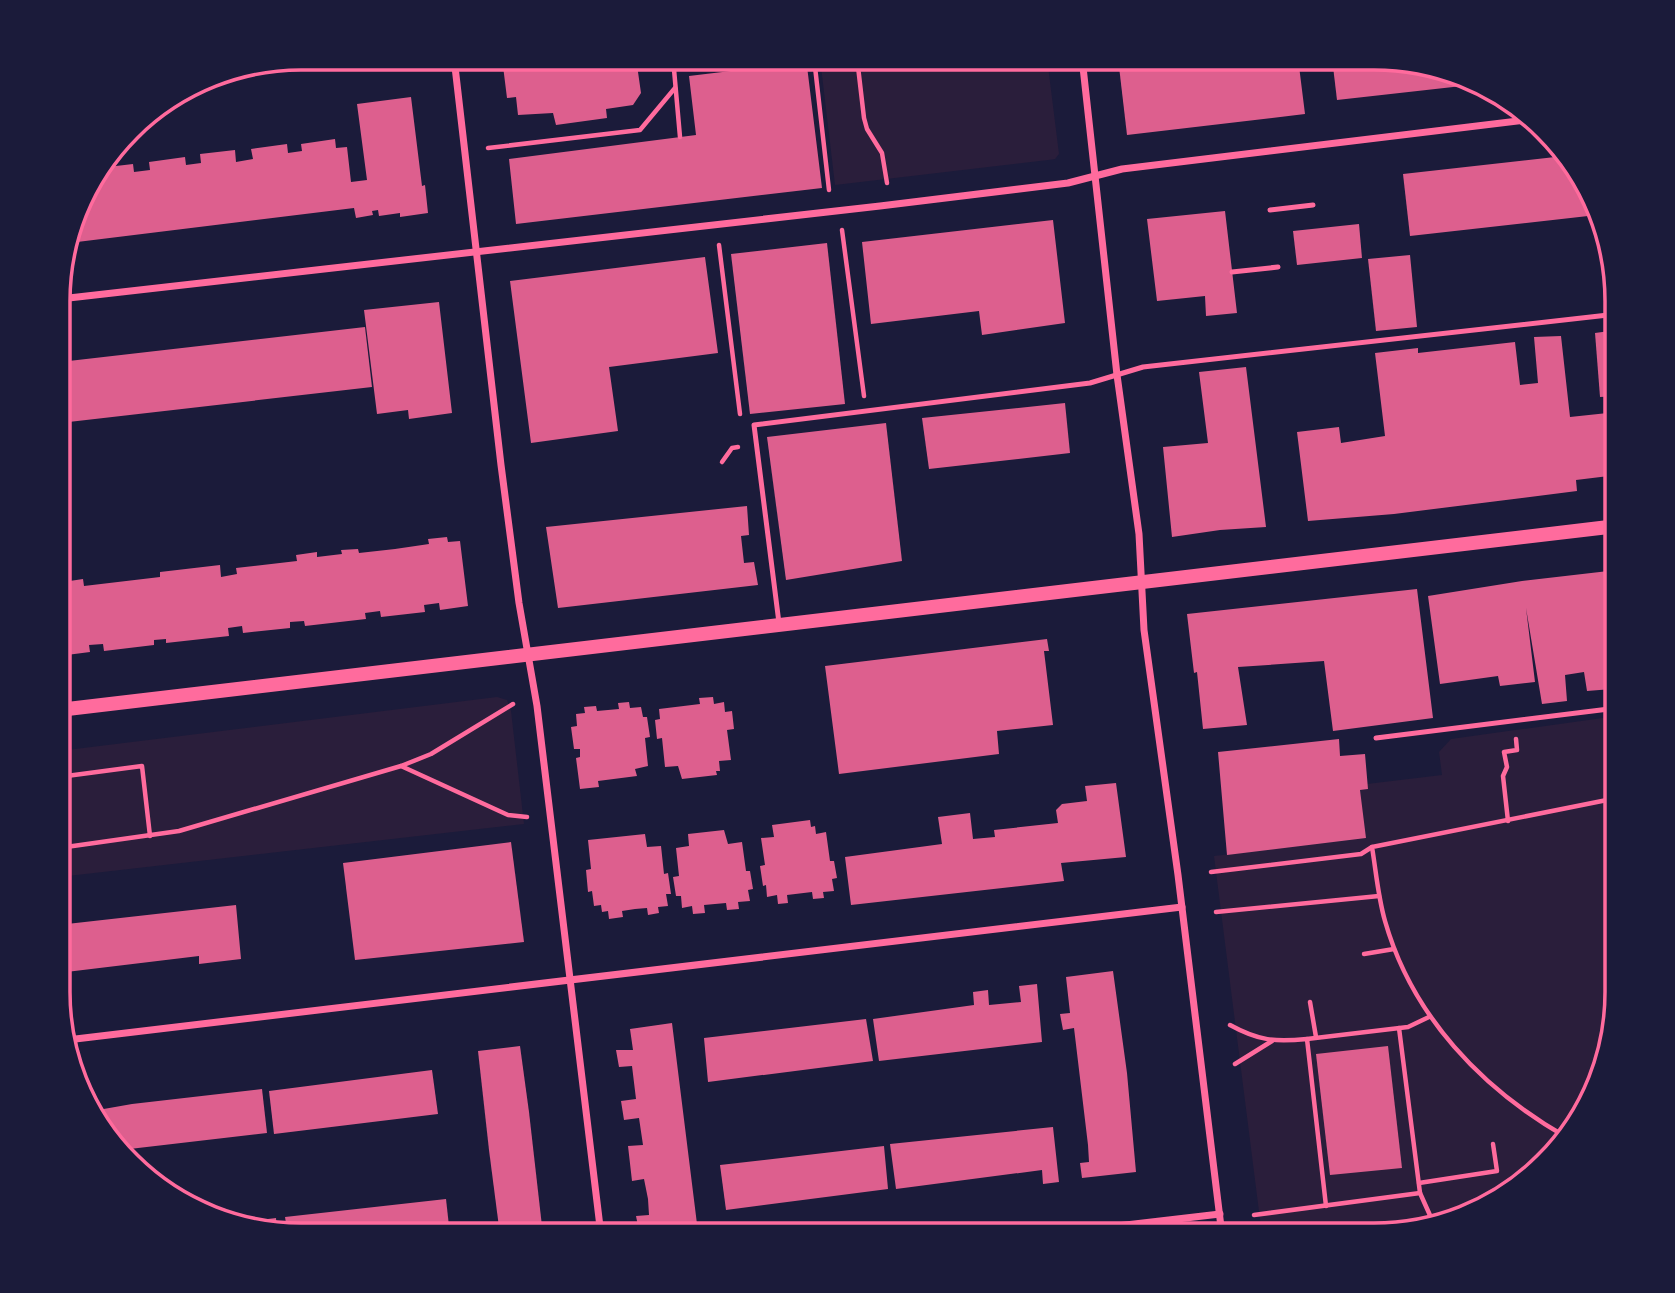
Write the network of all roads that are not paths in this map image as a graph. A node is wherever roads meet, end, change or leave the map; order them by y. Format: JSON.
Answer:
{"nodes":[{"id":1,"x":455,"y":70,"type":"edge"},
{"id":2,"x":1083,"y":70,"type":"edge"},
{"id":3,"x":1518,"y":121,"type":"edge"},
{"id":4,"x":1095,"y":176,"type":"junction"},
{"id":5,"x":1314,"y":205,"type":"dead end"},
{"id":6,"x":1270,"y":210,"type":"dead end"},
{"id":7,"x":475,"y":251,"type":"junction"},
{"id":8,"x":1278,"y":267,"type":"dead end"},
{"id":9,"x":1232,"y":272,"type":"dead end"},
{"id":10,"x":70,"y":298,"type":"edge"},
{"id":11,"x":1605,"y":315,"type":"edge"},
{"id":12,"x":1117,"y":376,"type":"junction"},
{"id":13,"x":1605,"y":527,"type":"edge"},
{"id":14,"x":1141,"y":583,"type":"junction"},
{"id":15,"x":779,"y":626,"type":"junction"},
{"id":16,"x":527,"y":654,"type":"junction"},
{"id":17,"x":70,"y":709,"type":"edge"},
{"id":18,"x":1605,"y":710,"type":"edge"},
{"id":19,"x":1376,"y":738,"type":"dead end"},
{"id":20,"x":1182,"y":907,"type":"junction"},
{"id":21,"x":571,"y":979,"type":"junction"},
{"id":22,"x":75,"y":1039,"type":"edge"},
{"id":23,"x":1220,"y":1214,"type":"junction"},
{"id":24,"x":600,"y":1223,"type":"edge"},
{"id":25,"x":1143,"y":1223,"type":"edge"},
{"id":26,"x":1221,"y":1223,"type":"edge"}],
"edges":[{"from":1,"to":7,"type":"street"},
{"from":2,"to":4,"type":"street"},
{"from":3,"to":4,"type":"street"},
{"from":4,"to":7,"type":"street"},
{"from":4,"to":12,"type":"street"},
{"from":5,"to":6,"type":"lane"},
{"from":7,"to":10,"type":"street"},
{"from":7,"to":16,"type":"street"},
{"from":8,"to":9,"type":"lane"},
{"from":11,"to":12,"type":"lane"},
{"from":12,"to":14,"type":"street"},
{"from":12,"to":15,"type":"lane"},
{"from":13,"to":14,"type":"main road"},
{"from":14,"to":15,"type":"main road"},
{"from":14,"to":20,"type":"street"},
{"from":15,"to":16,"type":"main road"},
{"from":16,"to":17,"type":"main road"},
{"from":16,"to":21,"type":"street"},
{"from":18,"to":19,"type":"lane"},
{"from":20,"to":21,"type":"street"},
{"from":20,"to":23,"type":"street"},
{"from":21,"to":22,"type":"street"},
{"from":21,"to":24,"type":"street"},
{"from":23,"to":25,"type":"street"},
{"from":23,"to":26,"type":"street"}]}
